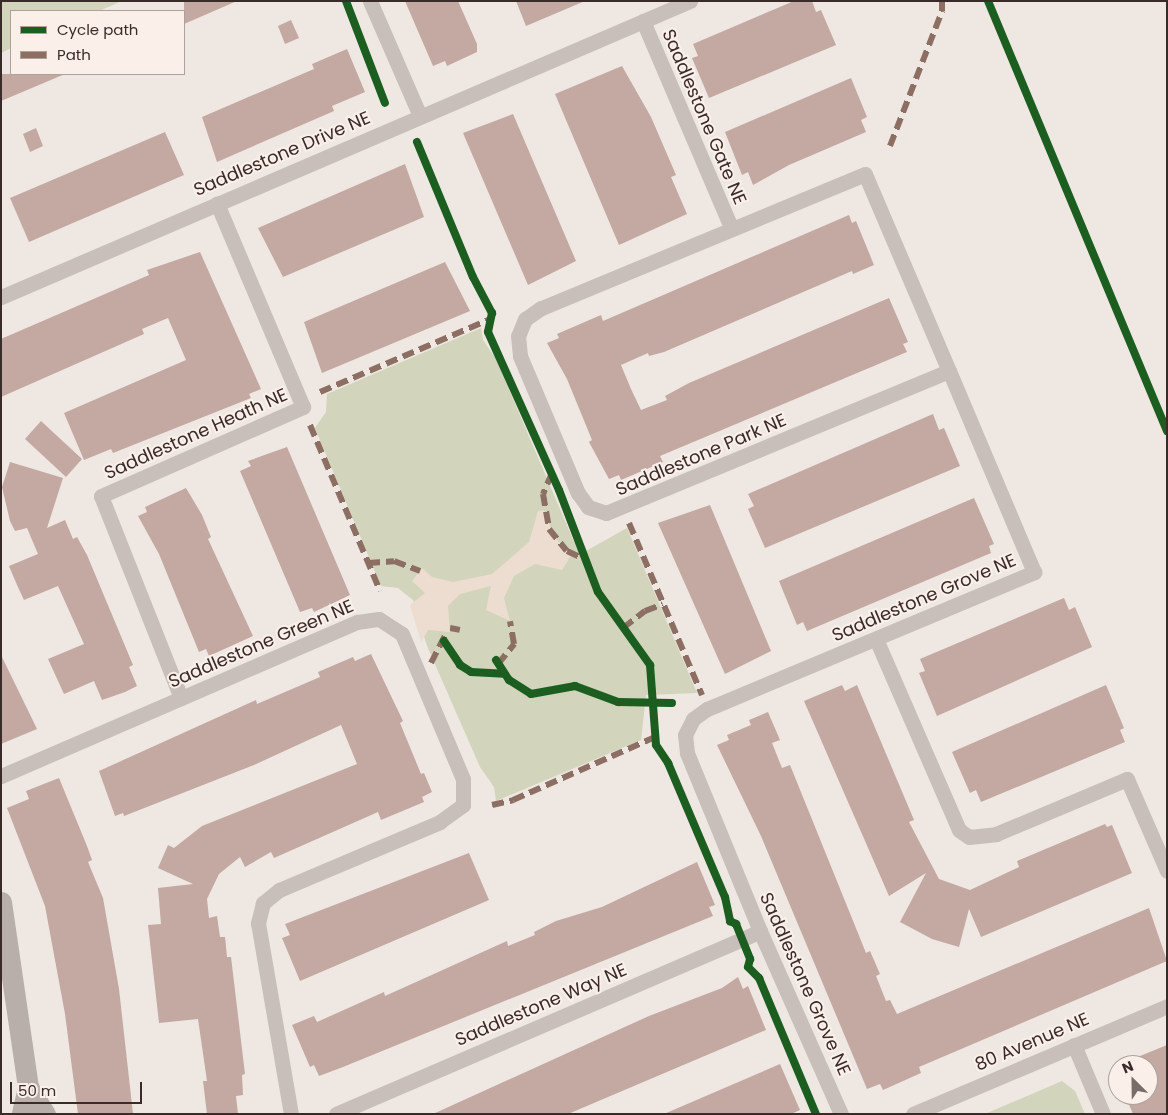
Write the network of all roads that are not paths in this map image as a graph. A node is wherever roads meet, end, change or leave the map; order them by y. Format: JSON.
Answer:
{"nodes":[{"id":1,"x":370,"y":1,"type":"edge"},
{"id":2,"x":690,"y":1,"type":"edge"},
{"id":3,"x":643,"y":21,"type":"junction"},
{"id":4,"x":420,"y":116,"type":"junction"},
{"id":5,"x":217,"y":203,"type":"junction"},
{"id":6,"x":731,"y":227,"type":"junction"},
{"id":7,"x":1,"y":297,"type":"edge"},
{"id":8,"x":949,"y":372,"type":"junction"},
{"id":9,"x":876,"y":638,"type":"junction"},
{"id":10,"x":181,"y":698,"type":"junction"},
{"id":11,"x":1,"y":776,"type":"edge"},
{"id":12,"x":1167,"y":871,"type":"edge"},
{"id":13,"x":1,"y":902,"type":"edge"},
{"id":14,"x":760,"y":931,"type":"junction"},
{"id":15,"x":1167,"y":1006,"type":"edge"},
{"id":16,"x":1074,"y":1045,"type":"junction"},
{"id":17,"x":28,"y":1087,"type":"junction"},
{"id":18,"x":22,"y":1114,"type":"edge"},
{"id":19,"x":45,"y":1114,"type":"edge"},
{"id":20,"x":291,"y":1114,"type":"edge"},
{"id":21,"x":336,"y":1114,"type":"edge"},
{"id":22,"x":841,"y":1114,"type":"edge"},
{"id":23,"x":913,"y":1114,"type":"edge"},
{"id":24,"x":1103,"y":1114,"type":"edge"}],
"edges":[{"from":1,"to":4,"type":"street"},
{"from":2,"to":3,"type":"street","name":"Saddlestone Drive NE"},
{"from":3,"to":4,"type":"street","name":"Saddlestone Drive NE"},
{"from":3,"to":6,"type":"street","name":"Saddlestone Gate NE"},
{"from":4,"to":5,"type":"street","name":"Saddlestone Drive NE"},
{"from":5,"to":7,"type":"street","name":"Saddlestone Drive NE"},
{"from":5,"to":10,"type":"street","name":"Saddlestone Heath NE"},
{"from":6,"to":8,"type":"street","name":"Saddlestone Grove NE"},
{"from":6,"to":8,"type":"street","name":"Saddlestone Park NE"},
{"from":8,"to":9,"type":"street","name":"Saddlestone Grove NE"},
{"from":9,"to":12,"type":"street"},
{"from":9,"to":14,"type":"street","name":"Saddlestone Grove NE"},
{"from":10,"to":11,"type":"street","name":"Saddlestone Green NE"},
{"from":10,"to":20,"type":"street","name":"Saddlestone Green NE"},
{"from":13,"to":17,"type":"street"},
{"from":14,"to":21,"type":"street","name":"Saddlestone Way NE"},
{"from":14,"to":22,"type":"street","name":"Saddlestone Grove NE"},
{"from":15,"to":16,"type":"street","name":"80 Avenue NE"},
{"from":16,"to":23,"type":"street","name":"80 Avenue NE"},
{"from":16,"to":24,"type":"street"},
{"from":17,"to":18,"type":"street"},
{"from":17,"to":19,"type":"street"}]}
